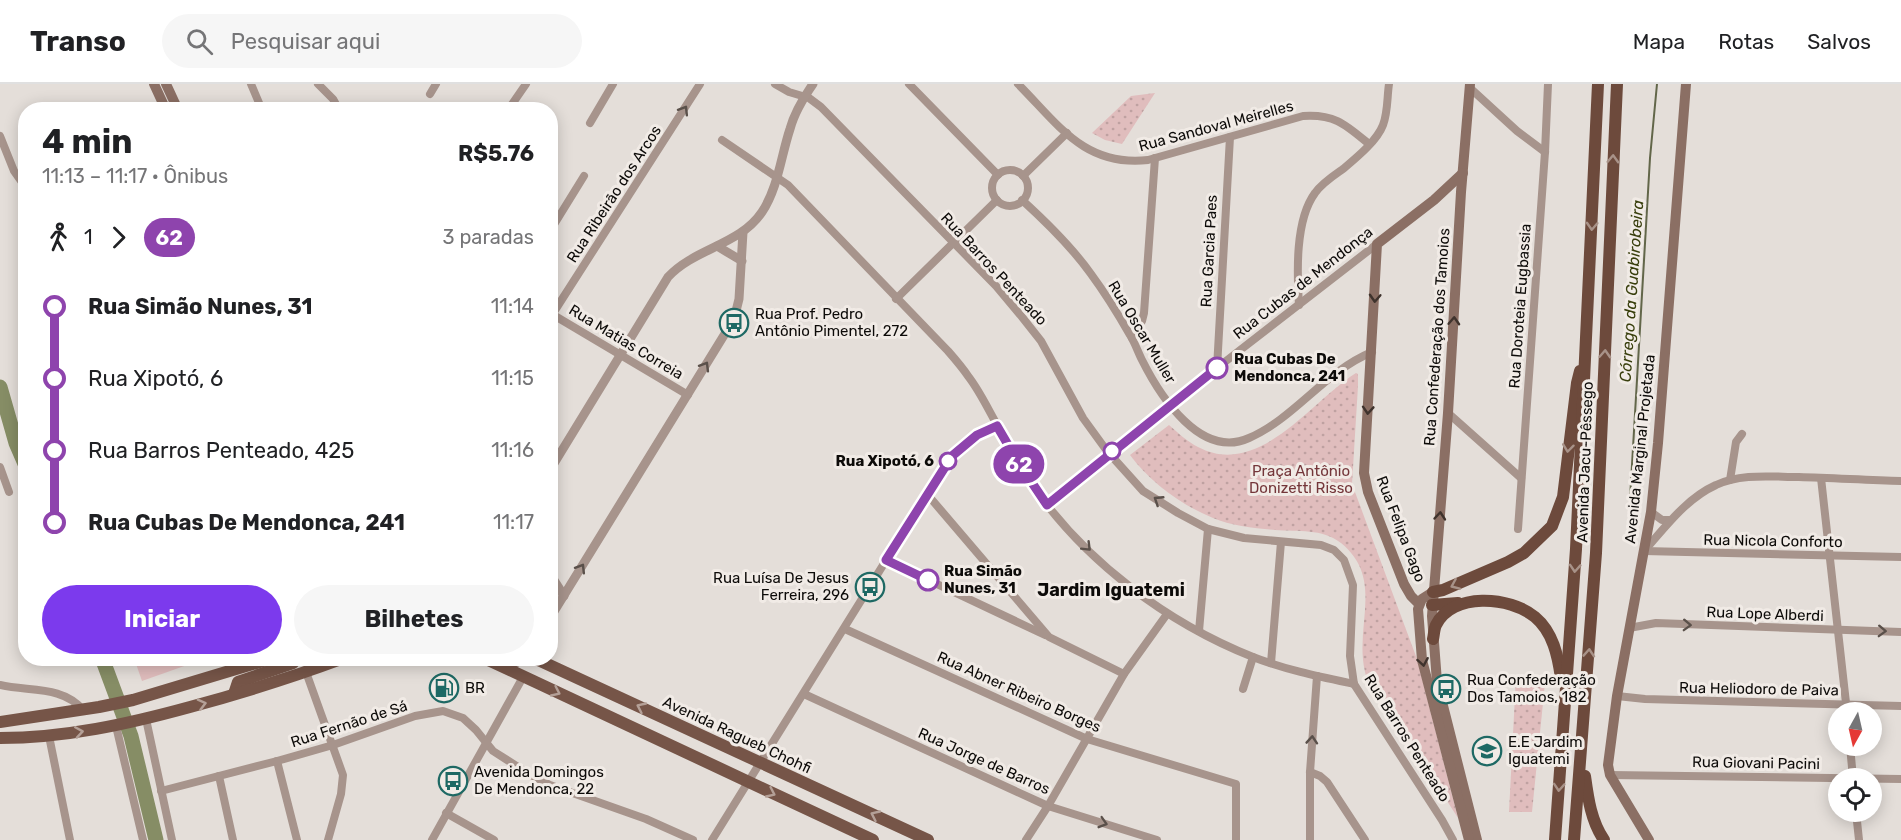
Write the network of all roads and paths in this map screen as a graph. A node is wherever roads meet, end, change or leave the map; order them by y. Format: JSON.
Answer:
{"nodes":[{"id":1,"x":154,"y":84,"type":"edge"},
{"id":2,"x":166,"y":84,"type":"edge"},
{"id":3,"x":251,"y":84,"type":"edge"},
{"id":4,"x":318,"y":84,"type":"edge"},
{"id":5,"x":436,"y":84,"type":"edge"},
{"id":6,"x":526,"y":84,"type":"edge"},
{"id":7,"x":613,"y":84,"type":"edge"},
{"id":8,"x":700,"y":84,"type":"edge"},
{"id":9,"x":775,"y":84,"type":"edge"},
{"id":10,"x":813,"y":84,"type":"edge"},
{"id":11,"x":909,"y":84,"type":"edge"},
{"id":12,"x":1018,"y":84,"type":"edge"},
{"id":13,"x":1389,"y":84,"type":"edge"},
{"id":14,"x":1548,"y":84,"type":"edge"},
{"id":15,"x":1598,"y":84,"type":"edge"},
{"id":16,"x":1617,"y":84,"type":"edge"},
{"id":17,"x":1686,"y":84,"type":"edge"},
{"id":18,"x":1469,"y":85,"type":"edge"},
{"id":19,"x":430,"y":94,"type":"dead end"},
{"id":20,"x":805,"y":97,"type":"junction"},
{"id":21,"x":162,"y":102,"type":"edge"},
{"id":22,"x":174,"y":102,"type":"edge"},
{"id":23,"x":258,"y":102,"type":"edge"},
{"id":24,"x":335,"y":102,"type":"edge"},
{"id":25,"x":514,"y":102,"type":"edge"},
{"id":26,"x":590,"y":123,"type":"dead end"},
{"id":27,"x":1067,"y":133,"type":"junction"},
{"id":28,"x":0,"y":136,"type":"edge"},
{"id":29,"x":1230,"y":137,"type":"junction"},
{"id":30,"x":722,"y":140,"type":"dead end"},
{"id":31,"x":1369,"y":144,"type":"junction"},
{"id":32,"x":1545,"y":152,"type":"junction"},
{"id":33,"x":1155,"y":158,"type":"junction"},
{"id":34,"x":1462,"y":173,"type":"junction"},
{"id":35,"x":998,"y":175,"type":"junction"},
{"id":36,"x":584,"y":176,"type":"dead end"},
{"id":37,"x":776,"y":176,"type":"junction"},
{"id":38,"x":1023,"y":176,"type":"junction"},
{"id":39,"x":18,"y":178,"type":"edge"},
{"id":40,"x":997,"y":200,"type":"junction"},
{"id":41,"x":1022,"y":200,"type":"junction"},
{"id":42,"x":558,"y":218,"type":"edge"},
{"id":43,"x":743,"y":232,"type":"junction"},
{"id":44,"x":954,"y":244,"type":"junction"},
{"id":45,"x":1377,"y":244,"type":"junction"},
{"id":46,"x":717,"y":246,"type":"junction"},
{"id":47,"x":742,"y":261,"type":"junction"},
{"id":48,"x":896,"y":299,"type":"junction"},
{"id":49,"x":558,"y":304,"type":"edge"},
{"id":50,"x":1299,"y":305,"type":"junction"},
{"id":51,"x":558,"y":319,"type":"edge"},
{"id":52,"x":1132,"y":338,"type":"junction"},
{"id":53,"x":1586,"y":350,"type":"junction"},
{"id":54,"x":1372,"y":352,"type":"junction"},
{"id":55,"x":620,"y":354,"type":"junction"},
{"id":56,"x":1217,"y":368,"type":"junction"},
{"id":57,"x":688,"y":394,"type":"junction"},
{"id":58,"x":1170,"y":405,"type":"junction"},
{"id":59,"x":1448,"y":413,"type":"junction"},
{"id":60,"x":997,"y":426,"type":"junction"},
{"id":61,"x":1742,"y":434,"type":"dead end"},
{"id":62,"x":1109,"y":453,"type":"junction"},
{"id":63,"x":558,"y":457,"type":"edge"},
{"id":64,"x":0,"y":467,"type":"edge"},
{"id":65,"x":1521,"y":478,"type":"junction"},
{"id":66,"x":1821,"y":478,"type":"junction"},
{"id":67,"x":1730,"y":480,"type":"junction"},
{"id":68,"x":1901,"y":481,"type":"edge"},
{"id":69,"x":9,"y":492,"type":"dead end"},
{"id":70,"x":927,"y":494,"type":"junction"},
{"id":71,"x":1047,"y":505,"type":"junction"},
{"id":72,"x":1651,"y":512,"type":"junction"},
{"id":73,"x":1670,"y":520,"type":"junction"},
{"id":74,"x":1208,"y":529,"type":"junction"},
{"id":75,"x":1518,"y":529,"type":"dead end"},
{"id":76,"x":1281,"y":542,"type":"junction"},
{"id":77,"x":1644,"y":551,"type":"junction"},
{"id":78,"x":1830,"y":556,"type":"junction"},
{"id":79,"x":1901,"y":557,"type":"edge"},
{"id":80,"x":886,"y":560,"type":"junction"},
{"id":81,"x":558,"y":587,"type":"edge"},
{"id":82,"x":1433,"y":591,"type":"junction"},
{"id":83,"x":564,"y":596,"type":"junction"},
{"id":84,"x":1471,"y":601,"type":"junction"},
{"id":85,"x":1426,"y":604,"type":"junction"},
{"id":86,"x":558,"y":605,"type":"edge"},
{"id":87,"x":1167,"y":614,"type":"junction"},
{"id":88,"x":1629,"y":628,"type":"junction"},
{"id":89,"x":845,"y":629,"type":"junction"},
{"id":90,"x":1839,"y":630,"type":"junction"},
{"id":91,"x":1199,"y":631,"type":"junction"},
{"id":92,"x":1901,"y":632,"type":"edge"},
{"id":93,"x":1049,"y":637,"type":"junction"},
{"id":94,"x":1433,"y":639,"type":"junction"},
{"id":95,"x":1253,"y":657,"type":"junction"},
{"id":96,"x":1271,"y":663,"type":"junction"},
{"id":97,"x":246,"y":666,"type":"edge"},
{"id":98,"x":284,"y":666,"type":"edge"},
{"id":99,"x":322,"y":666,"type":"edge"},
{"id":100,"x":500,"y":666,"type":"edge"},
{"id":101,"x":551,"y":666,"type":"edge"},
{"id":102,"x":306,"y":672,"type":"junction"},
{"id":103,"x":1124,"y":674,"type":"junction"},
{"id":104,"x":1317,"y":676,"type":"junction"},
{"id":105,"x":523,"y":677,"type":"junction"},
{"id":106,"x":1354,"y":684,"type":"junction"},
{"id":107,"x":0,"y":685,"type":"edge"},
{"id":108,"x":1243,"y":688,"type":"dead end"},
{"id":109,"x":234,"y":694,"type":"junction"},
{"id":110,"x":804,"y":694,"type":"junction"},
{"id":111,"x":1617,"y":696,"type":"junction"},
{"id":112,"x":1845,"y":702,"type":"edge"},
{"id":113,"x":1901,"y":706,"type":"edge"},
{"id":114,"x":1828,"y":707,"type":"edge"},
{"id":115,"x":1882,"y":707,"type":"edge"},
{"id":116,"x":1565,"y":708,"type":"junction"},
{"id":117,"x":82,"y":710,"type":"junction"},
{"id":118,"x":142,"y":720,"type":"junction"},
{"id":119,"x":0,"y":722,"type":"edge"},
{"id":120,"x":118,"y":725,"type":"junction"},
{"id":121,"x":49,"y":736,"type":"junction"},
{"id":122,"x":0,"y":738,"type":"edge"},
{"id":123,"x":1087,"y":739,"type":"junction"},
{"id":124,"x":485,"y":744,"type":"junction"},
{"id":125,"x":333,"y":745,"type":"junction"},
{"id":126,"x":1582,"y":753,"type":"junction"},
{"id":127,"x":277,"y":761,"type":"junction"},
{"id":128,"x":761,"y":762,"type":"junction"},
{"id":129,"x":1310,"y":772,"type":"junction"},
{"id":130,"x":1610,"y":775,"type":"junction"},
{"id":131,"x":219,"y":776,"type":"junction"},
{"id":132,"x":1828,"y":778,"type":"edge"},
{"id":133,"x":1882,"y":779,"type":"edge"},
{"id":134,"x":1901,"y":779,"type":"edge"},
{"id":135,"x":749,"y":783,"type":"junction"},
{"id":136,"x":161,"y":791,"type":"junction"},
{"id":137,"x":1048,"y":806,"type":"junction"},
{"id":138,"x":446,"y":813,"type":"junction"},
{"id":139,"x":1857,"y":822,"type":"edge"},
{"id":140,"x":70,"y":840,"type":"edge"},
{"id":141,"x":143,"y":840,"type":"edge"},
{"id":142,"x":172,"y":840,"type":"edge"},
{"id":143,"x":233,"y":840,"type":"edge"},
{"id":144,"x":297,"y":840,"type":"edge"},
{"id":145,"x":328,"y":840,"type":"edge"},
{"id":146,"x":432,"y":840,"type":"edge"},
{"id":147,"x":494,"y":840,"type":"edge"},
{"id":148,"x":693,"y":840,"type":"edge"},
{"id":149,"x":712,"y":840,"type":"edge"},
{"id":150,"x":873,"y":840,"type":"edge"},
{"id":151,"x":928,"y":840,"type":"edge"},
{"id":152,"x":1026,"y":840,"type":"edge"},
{"id":153,"x":1157,"y":840,"type":"edge"},
{"id":154,"x":1236,"y":840,"type":"edge"},
{"id":155,"x":1310,"y":840,"type":"edge"},
{"id":156,"x":1365,"y":840,"type":"edge"},
{"id":157,"x":1453,"y":840,"type":"edge"},
{"id":158,"x":1469,"y":840,"type":"edge"},
{"id":159,"x":1477,"y":840,"type":"edge"},
{"id":160,"x":1555,"y":840,"type":"edge"},
{"id":161,"x":1574,"y":840,"type":"edge"},
{"id":162,"x":1604,"y":840,"type":"edge"},
{"id":163,"x":1649,"y":840,"type":"edge"},
{"id":164,"x":1859,"y":840,"type":"edge"}],
"edges":[{"from":1,"to":21,"type":"main road"},
{"from":2,"to":22,"type":"main road"},
{"from":3,"to":23,"type":"street"},
{"from":4,"to":24,"type":"street"},
{"from":5,"to":19,"type":"street"},
{"from":6,"to":25,"type":"street"},
{"from":7,"to":26,"type":"street"},
{"from":49,"to":8,"type":"street","name":"Rua Ribeirão dos Arcos","one_way":true},
{"from":9,"to":20,"type":"street","name":"Rua Barros Penteado"},
{"from":10,"to":20,"type":"street"},
{"from":11,"to":35,"type":"street"},
{"from":12,"to":27,"type":"street","name":"Rua Sandoval Meirelles"},
{"from":13,"to":31,"type":"street"},
{"from":14,"to":32,"type":"street","name":"Rua Doroteia Eugbassia"},
{"from":15,"to":53,"type":"highway","name":"Avenida Jacu-Pêssego","one_way":true},
{"from":126,"to":16,"type":"highway","name":"Avenida Jacu-Pêssego","one_way":true},
{"from":17,"to":72,"type":"main road","name":"Avenida Marginal Projetada"},
{"from":18,"to":32,"type":"street"},
{"from":18,"to":34,"type":"main road","name":"Rua Confederação dos Tamoios"},
{"from":20,"to":37,"type":"street"},
{"from":20,"to":44,"type":"street","name":"Rua Barros Penteado"},
{"from":27,"to":33,"type":"street","name":"Rua Sandoval Meirelles"},
{"from":27,"to":38,"type":"street"},
{"from":28,"to":39,"type":"street"},
{"from":29,"to":31,"type":"street","name":"Rua Sandoval Meirelles"},
{"from":29,"to":33,"type":"street","name":"Rua Sandoval Meirelles"},
{"from":29,"to":56,"type":"street","name":"Rua Garcia Paes"},
{"from":30,"to":37,"type":"street"},
{"from":31,"to":50,"type":"street"},
{"from":32,"to":65,"type":"street","name":"Rua Doroteia Eugbassia"},
{"from":33,"to":52,"type":"street"},
{"from":34,"to":45,"type":"main road","name":"Rua Cubas de Mendonça"},
{"from":59,"to":34,"type":"main road","name":"Rua Confederação dos Tamoios","one_way":true},
{"from":35,"to":38,"type":"street"},
{"from":35,"to":40,"type":"street"},
{"from":36,"to":42,"type":"street"},
{"from":37,"to":43,"type":"street"},
{"from":37,"to":48,"type":"street"},
{"from":38,"to":41,"type":"street"},
{"from":40,"to":41,"type":"street"},
{"from":40,"to":44,"type":"street"},
{"from":41,"to":52,"type":"street","name":"Rua Oscar Muller"},
{"from":43,"to":46,"type":"street"},
{"from":43,"to":47,"type":"street"},
{"from":44,"to":48,"type":"street"},
{"from":44,"to":62,"type":"street","name":"Rua Barros Penteado"},
{"from":45,"to":50,"type":"street","name":"Rua Cubas de Mendonça"},
{"from":45,"to":54,"type":"main road","name":"Rua Felipa Gago","one_way":true},
{"from":46,"to":47,"type":"street"},
{"from":46,"to":55,"type":"street"},
{"from":57,"to":47,"type":"street","one_way":true},
{"from":48,"to":60,"type":"street"},
{"from":50,"to":56,"type":"street","name":"Rua Cubas de Mendonça"},
{"from":51,"to":55,"type":"street","name":"Rua Matias Correia"},
{"from":52,"to":58,"type":"street","name":"Rua Oscar Muller"},
{"from":53,"to":82,"type":"highway","one_way":true},
{"from":53,"to":116,"type":"highway","name":"Avenida Jacu-Pêssego","one_way":true},
{"from":54,"to":58,"type":"street","name":"Rua Oscar Muller"},
{"from":54,"to":85,"type":"main road","name":"Rua Felipa Gago","one_way":true},
{"from":55,"to":57,"type":"street","name":"Rua Matias Correia"},
{"from":55,"to":63,"type":"street"},
{"from":56,"to":58,"type":"street","name":"Rua Cubas de Mendonça"},
{"from":83,"to":57,"type":"street","one_way":true},
{"from":58,"to":62,"type":"street","name":"Rua Cubas de Mendonça"},
{"from":59,"to":65,"type":"street"},
{"from":82,"to":59,"type":"main road","name":"Rua Confederação dos Tamoios","one_way":true},
{"from":60,"to":70,"type":"street"},
{"from":60,"to":71,"type":"street"},
{"from":61,"to":67,"type":"street"},
{"from":62,"to":71,"type":"street","name":"Rua Cubas de Mendonça"},
{"from":74,"to":62,"type":"street","name":"Rua Barros Penteado","one_way":true},
{"from":64,"to":69,"type":"street"},
{"from":65,"to":75,"type":"street","name":"Rua Doroteia Eugbassia"},
{"from":66,"to":67,"type":"street"},
{"from":66,"to":68,"type":"street"},
{"from":66,"to":78,"type":"street"},
{"from":67,"to":73,"type":"street"},
{"from":70,"to":80,"type":"street"},
{"from":70,"to":93,"type":"street"},
{"from":71,"to":87,"type":"street","one_way":true},
{"from":72,"to":73,"type":"street"},
{"from":72,"to":77,"type":"main road","name":"Avenida Marginal Projetada"},
{"from":73,"to":77,"type":"street"},
{"from":74,"to":76,"type":"street","name":"Rua Barros Penteado"},
{"from":74,"to":91,"type":"street"},
{"from":76,"to":96,"type":"street"},
{"from":76,"to":106,"type":"street","name":"Rua Barros Penteado"},
{"from":77,"to":78,"type":"street","name":"Rua Nicola Conforto"},
{"from":77,"to":88,"type":"main road","name":"Avenida Marginal Projetada"},
{"from":78,"to":79,"type":"street","name":"Rua Nicola Conforto"},
{"from":78,"to":90,"type":"street"},
{"from":80,"to":89,"type":"street"},
{"from":80,"to":93,"type":"street"},
{"from":81,"to":83,"type":"street"},
{"from":82,"to":85,"type":"main road","name":"Rua Confederação dos Tamoios"},
{"from":83,"to":86,"type":"street"},
{"from":84,"to":85,"type":"highway"},
{"from":84,"to":94,"type":"highway"},
{"from":84,"to":116,"type":"highway"},
{"from":85,"to":94,"type":"main road","name":"Rua Confederação dos Tamoios"},
{"from":85,"to":158,"type":"main road","name":"Rua Confederação dos Tamoios","one_way":true},
{"from":87,"to":91,"type":"street"},
{"from":87,"to":103,"type":"street"},
{"from":88,"to":90,"type":"street","name":"Rua Lope Alberdi","one_way":true},
{"from":88,"to":111,"type":"main road","name":"Avenida Marginal Projetada"},
{"from":89,"to":110,"type":"street"},
{"from":89,"to":123,"type":"street","name":"Rua Abner Ribeiro Borges"},
{"from":90,"to":92,"type":"street","name":"Rua Lope Alberdi","one_way":true},
{"from":90,"to":112,"type":"street"},
{"from":91,"to":95,"type":"street"},
{"from":93,"to":103,"type":"street"},
{"from":94,"to":159,"type":"main road","name":"Rua Confederação dos Tamoios"},
{"from":95,"to":96,"type":"street"},
{"from":95,"to":108,"type":"street"},
{"from":96,"to":104,"type":"street"},
{"from":97,"to":117,"type":"main road"},
{"from":98,"to":109,"type":"main road"},
{"from":99,"to":102,"type":"main road"},
{"from":100,"to":105,"type":"main road"},
{"from":128,"to":101,"type":"main road","name":"Avenida Ragueb Chohfi","one_way":true},
{"from":102,"to":109,"type":"main road"},
{"from":102,"to":125,"type":"street"},
{"from":103,"to":123,"type":"street"},
{"from":104,"to":106,"type":"street"},
{"from":129,"to":104,"type":"street","one_way":true},
{"from":105,"to":124,"type":"street"},
{"from":105,"to":135,"type":"main road","one_way":true},
{"from":106,"to":157,"type":"street","name":"Rua Barros Penteado"},
{"from":107,"to":117,"type":"street"},
{"from":118,"to":109,"type":"main road","one_way":true},
{"from":110,"to":128,"type":"street"},
{"from":110,"to":137,"type":"street","name":"Rua Jorge de Barros"},
{"from":111,"to":114,"type":"street","name":"Rua Heliodoro de Paiva"},
{"from":111,"to":130,"type":"main road","name":"Avenida Marginal Projetada"},
{"from":113,"to":115,"type":"street","name":"Rua Heliodoro de Paiva"},
{"from":116,"to":160,"type":"highway","name":"Avenida Jacu-Pêssego","one_way":true},
{"from":117,"to":119,"type":"main road"},
{"from":118,"to":120,"type":"main road"},
{"from":118,"to":136,"type":"street"},
{"from":121,"to":120,"type":"main road","one_way":true},
{"from":120,"to":141,"type":"street"},
{"from":121,"to":122,"type":"main road"},
{"from":121,"to":140,"type":"street"},
{"from":123,"to":137,"type":"street"},
{"from":123,"to":154,"type":"street","name":"Rua Abner Ribeiro Borges"},
{"from":124,"to":125,"type":"street","name":"Rua Fernão de Sá"},
{"from":124,"to":138,"type":"street"},
{"from":124,"to":148,"type":"street","name":"Rua Fernão de Sá"},
{"from":125,"to":127,"type":"street","name":"Rua Fernão de Sá"},
{"from":125,"to":145,"type":"street"},
{"from":126,"to":161,"type":"highway","name":"Avenida Jacu-Pêssego"},
{"from":126,"to":162,"type":"highway"},
{"from":127,"to":131,"type":"street","name":"Rua Fernão de Sá"},
{"from":127,"to":144,"type":"street"},
{"from":128,"to":135,"type":"street"},
{"from":151,"to":128,"type":"main road","name":"Avenida Ragueb Chohfi","one_way":true},
{"from":129,"to":155,"type":"street"},
{"from":129,"to":156,"type":"street"},
{"from":130,"to":132,"type":"street","name":"Rua Giovani Pacini"},
{"from":130,"to":163,"type":"main road"},
{"from":131,"to":136,"type":"street","name":"Rua Fernão de Sá"},
{"from":131,"to":143,"type":"street"},
{"from":133,"to":134,"type":"street","name":"Rua Giovani Pacini"},
{"from":135,"to":149,"type":"street"},
{"from":135,"to":150,"type":"main road","one_way":true},
{"from":136,"to":142,"type":"street"},
{"from":137,"to":152,"type":"street"},
{"from":137,"to":153,"type":"street","name":"Rua Jorge de Barros","one_way":true},
{"from":138,"to":146,"type":"street"},
{"from":138,"to":147,"type":"street"},
{"from":139,"to":164,"type":"street"}]}
